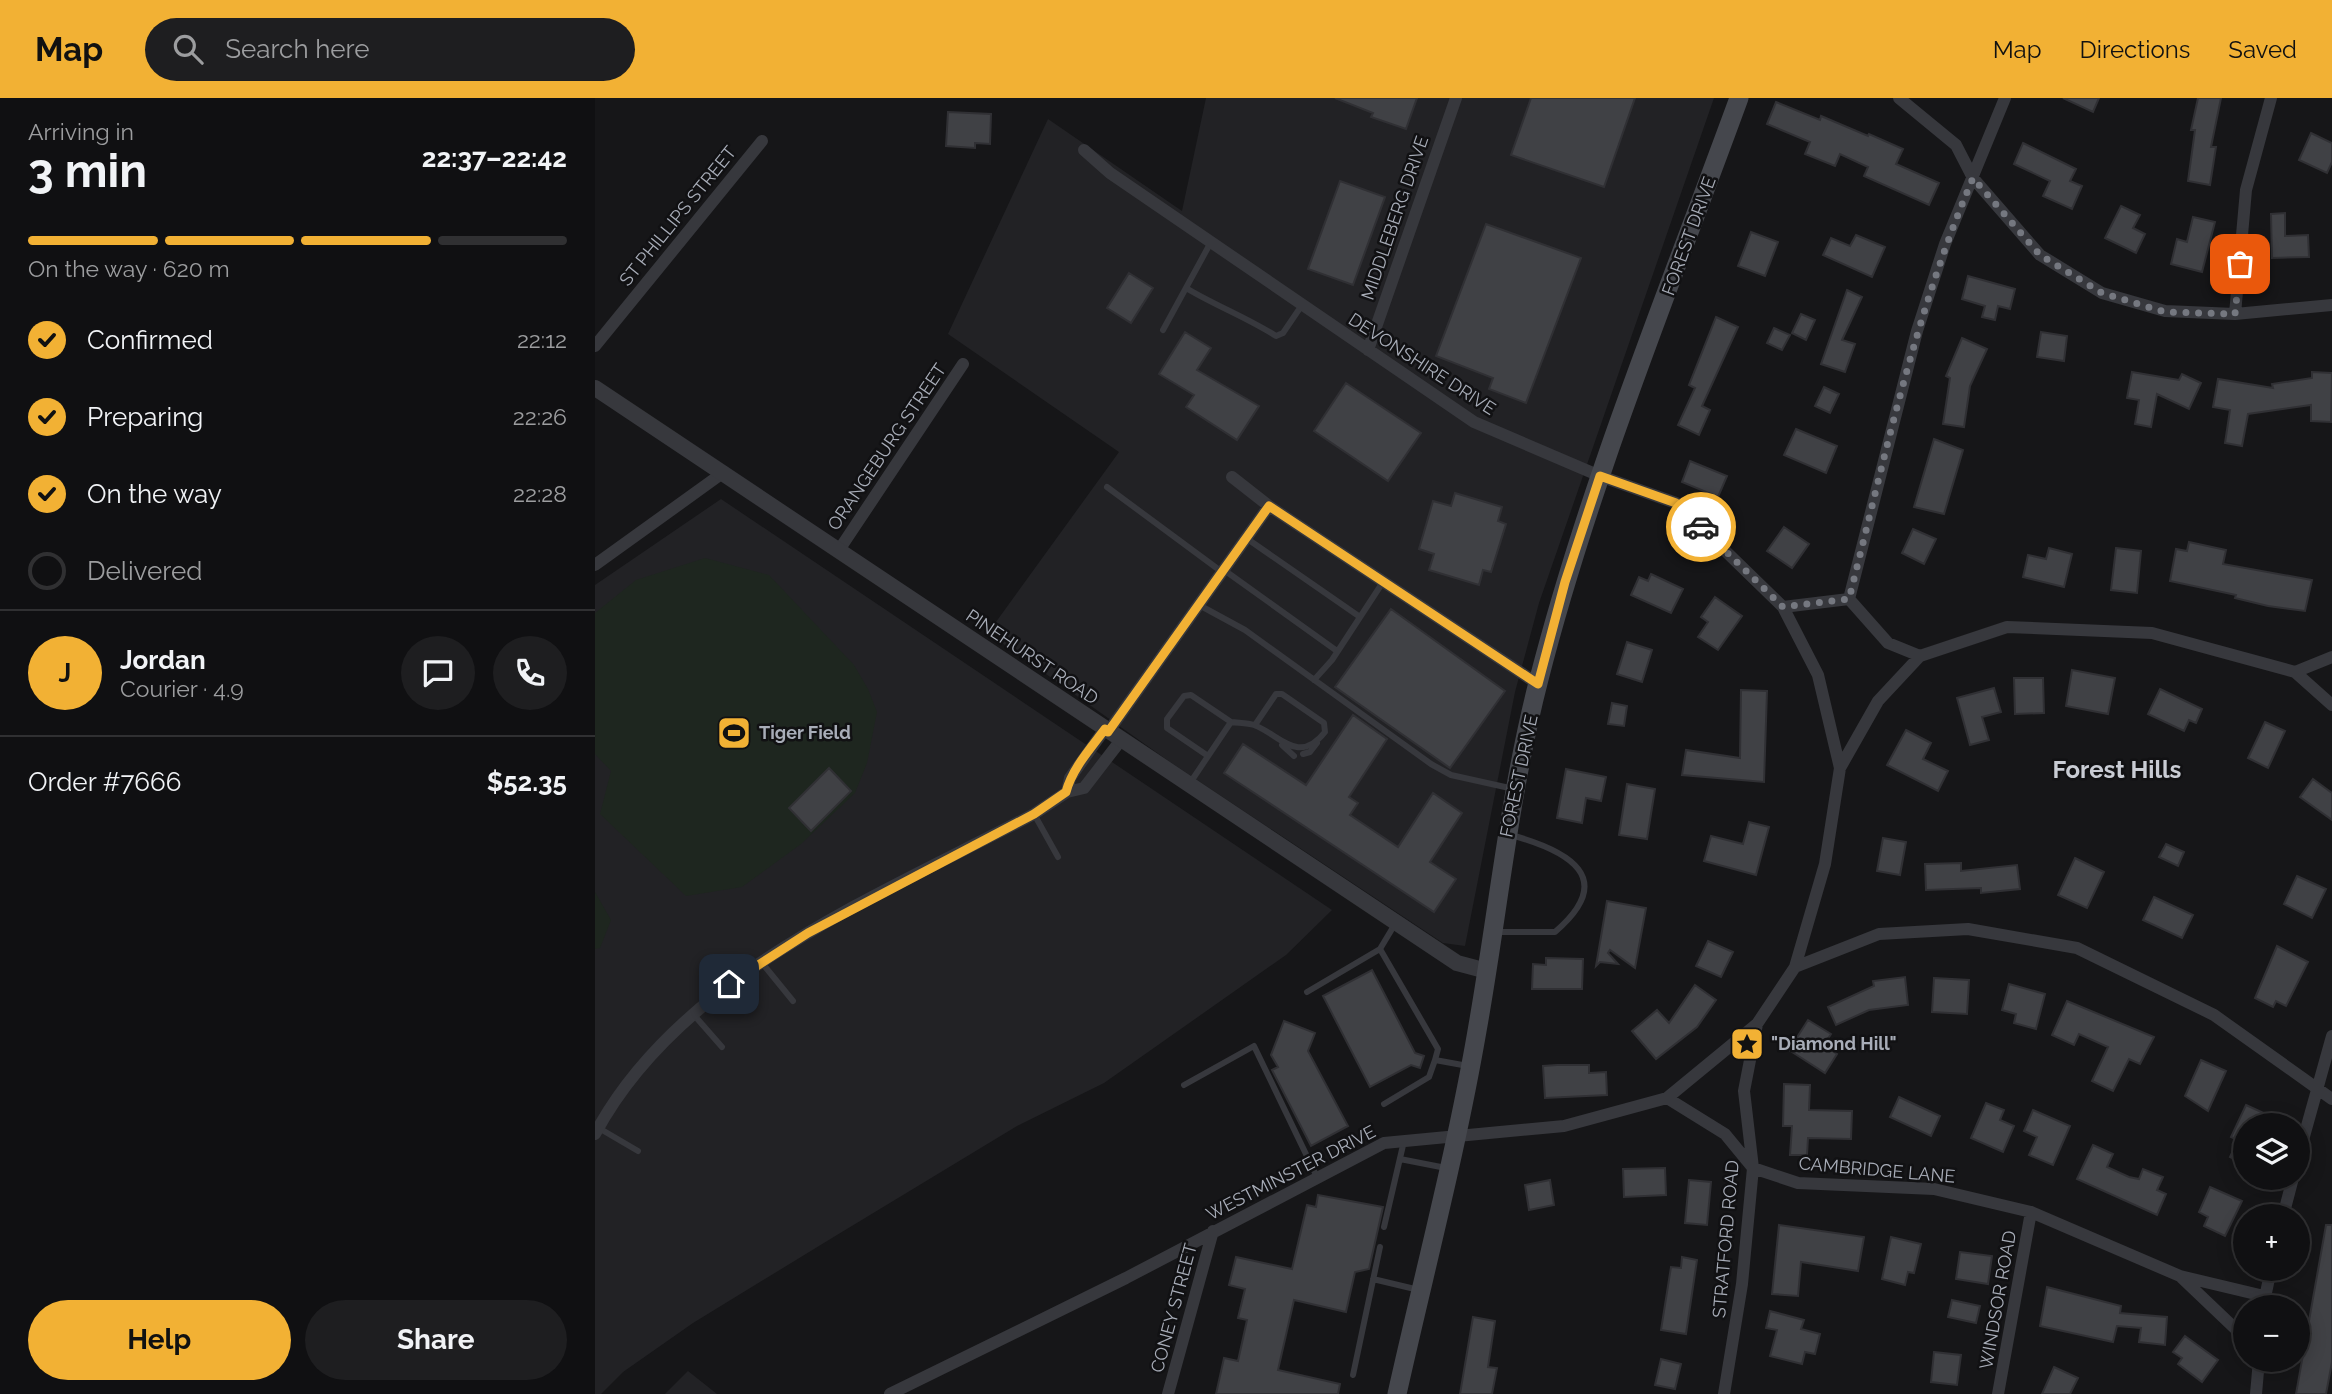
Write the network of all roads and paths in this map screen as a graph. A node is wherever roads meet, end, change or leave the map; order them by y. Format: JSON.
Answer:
{"nodes":[{"id":1,"x":1456,"y":98,"type":"edge"},
{"id":2,"x":1739,"y":98,"type":"edge"},
{"id":3,"x":1899,"y":98,"type":"edge"},
{"id":4,"x":2005,"y":98,"type":"edge"},
{"id":5,"x":2271,"y":98,"type":"edge"},
{"id":6,"x":762,"y":141,"type":"dead end"},
{"id":7,"x":1084,"y":150,"type":"dead end"},
{"id":8,"x":1973,"y":178,"type":"junction"},
{"id":9,"x":1211,"y":242,"type":"junction"},
{"id":10,"x":1186,"y":288,"type":"junction"},
{"id":11,"x":1302,"y":305,"type":"junction"},
{"id":12,"x":2332,"y":305,"type":"edge"},
{"id":13,"x":2235,"y":314,"type":"junction"},
{"id":14,"x":1163,"y":330,"type":"dead end"},
{"id":15,"x":595,"y":346,"type":"edge"},
{"id":16,"x":1368,"y":350,"type":"junction"},
{"id":17,"x":963,"y":364,"type":"dead end"},
{"id":18,"x":595,"y":388,"type":"edge"},
{"id":19,"x":724,"y":472,"type":"junction"},
{"id":20,"x":1600,"y":476,"type":"junction"},
{"id":21,"x":1232,"y":477,"type":"dead end"},
{"id":22,"x":1107,"y":487,"type":"dead end"},
{"id":23,"x":1269,"y":506,"type":"junction"},
{"id":24,"x":1246,"y":538,"type":"junction"},
{"id":25,"x":839,"y":550,"type":"junction"},
{"id":26,"x":595,"y":565,"type":"edge"},
{"id":27,"x":1223,"y":571,"type":"junction"},
{"id":28,"x":1383,"y":582,"type":"junction"},
{"id":29,"x":1849,"y":599,"type":"junction"},
{"id":30,"x":1199,"y":605,"type":"junction"},
{"id":31,"x":1783,"y":607,"type":"junction"},
{"id":32,"x":1360,"y":617,"type":"junction"},
{"id":33,"x":1337,"y":652,"type":"junction"},
{"id":34,"x":1920,"y":656,"type":"junction"},
{"id":35,"x":2332,"y":657,"type":"edge"},
{"id":36,"x":2295,"y":672,"type":"junction"},
{"id":37,"x":1314,"y":680,"type":"junction"},
{"id":38,"x":1538,"y":684,"type":"junction"},
{"id":39,"x":2332,"y":705,"type":"edge"},
{"id":40,"x":1231,"y":722,"type":"junction"},
{"id":41,"x":1255,"y":725,"type":"junction"},
{"id":42,"x":1111,"y":734,"type":"junction"},
{"id":43,"x":1320,"y":738,"type":"junction"},
{"id":44,"x":1281,"y":743,"type":"junction"},
{"id":45,"x":1303,"y":754,"type":"dead end"},
{"id":46,"x":1294,"y":756,"type":"dead end"},
{"id":47,"x":1208,"y":757,"type":"junction"},
{"id":48,"x":1840,"y":768,"type":"junction"},
{"id":49,"x":1188,"y":785,"type":"junction"},
{"id":50,"x":1515,"y":789,"type":"junction"},
{"id":51,"x":1066,"y":792,"type":"junction"},
{"id":52,"x":1034,"y":814,"type":"junction"},
{"id":53,"x":1506,"y":833,"type":"junction"},
{"id":54,"x":1058,"y":857,"type":"dead end"},
{"id":55,"x":1395,"y":923,"type":"junction"},
{"id":56,"x":1492,"y":932,"type":"junction"},
{"id":57,"x":1380,"y":949,"type":"junction"},
{"id":58,"x":761,"y":962,"type":"junction"},
{"id":59,"x":1795,"y":967,"type":"junction"},
{"id":60,"x":1487,"y":971,"type":"junction"},
{"id":61,"x":1307,"y":992,"type":"dead end"},
{"id":62,"x":793,"y":1001,"type":"dead end"},
{"id":63,"x":693,"y":1013,"type":"junction"},
{"id":64,"x":1757,"y":1024,"type":"junction"},
{"id":65,"x":2332,"y":1036,"type":"edge"},
{"id":66,"x":722,"y":1048,"type":"dead end"},
{"id":67,"x":1435,"y":1060,"type":"junction"},
{"id":68,"x":1470,"y":1066,"type":"junction"},
{"id":69,"x":1184,"y":1085,"type":"dead end"},
{"id":70,"x":2315,"y":1086,"type":"junction"},
{"id":71,"x":1667,"y":1098,"type":"junction"},
{"id":72,"x":2332,"y":1098,"type":"edge"},
{"id":73,"x":1384,"y":1104,"type":"dead end"},
{"id":74,"x":2309,"y":1113,"type":"edge"},
{"id":75,"x":596,"y":1130,"type":"edge"},
{"id":76,"x":1455,"y":1137,"type":"junction"},
{"id":77,"x":1404,"y":1141,"type":"junction"},
{"id":78,"x":638,"y":1151,"type":"dead end"},
{"id":79,"x":1400,"y":1159,"type":"junction"},
{"id":80,"x":1753,"y":1168,"type":"junction"},
{"id":81,"x":1448,"y":1169,"type":"junction"},
{"id":82,"x":1317,"y":1177,"type":"junction"},
{"id":83,"x":2031,"y":1212,"type":"junction"},
{"id":84,"x":1384,"y":1227,"type":"dead end"},
{"id":85,"x":1213,"y":1231,"type":"junction"},
{"id":86,"x":1380,"y":1247,"type":"dead end"},
{"id":87,"x":2180,"y":1276,"type":"junction"},
{"id":88,"x":1373,"y":1279,"type":"junction"},
{"id":89,"x":1421,"y":1290,"type":"junction"},
{"id":90,"x":2241,"y":1295,"type":"edge"},
{"id":91,"x":2233,"y":1327,"type":"edge"},
{"id":92,"x":2258,"y":1372,"type":"edge"},
{"id":93,"x":1353,"y":1375,"type":"dead end"},
{"id":94,"x":890,"y":1394,"type":"edge"},
{"id":95,"x":1168,"y":1394,"type":"edge"},
{"id":96,"x":1397,"y":1394,"type":"edge"},
{"id":97,"x":1724,"y":1394,"type":"edge"},
{"id":98,"x":1998,"y":1394,"type":"edge"},
{"id":99,"x":2256,"y":1394,"type":"edge"}],
"edges":[{"from":1,"to":16,"type":"street","name":"MIDDLEBERG DRIVE"},
{"from":2,"to":20,"type":"main road","name":"FOREST DRIVE"},
{"from":3,"to":8,"type":"street"},
{"from":4,"to":8,"type":"street"},
{"from":5,"to":13,"type":"street"},
{"from":6,"to":15,"type":"street","name":"ST PHILLIPS STREET"},
{"from":7,"to":9,"type":"street","name":"DEVONSHIRE DRIVE"},
{"from":8,"to":13,"type":"street"},
{"from":8,"to":29,"type":"street"},
{"from":9,"to":10,"type":"lane"},
{"from":9,"to":11,"type":"street","name":"DEVONSHIRE DRIVE"},
{"from":10,"to":11,"type":"lane"},
{"from":10,"to":14,"type":"lane"},
{"from":11,"to":16,"type":"street","name":"DEVONSHIRE DRIVE"},
{"from":12,"to":13,"type":"street"},
{"from":16,"to":20,"type":"street","name":"DEVONSHIRE DRIVE"},
{"from":17,"to":25,"type":"street","name":"ORANGEBURG STREET"},
{"from":18,"to":19,"type":"street","name":"PINEHURST ROAD"},
{"from":19,"to":25,"type":"street","name":"PINEHURST ROAD"},
{"from":19,"to":26,"type":"street"},
{"from":20,"to":31,"type":"street","name":"DEVONSHIRE DRIVE"},
{"from":20,"to":38,"type":"main road","name":"FOREST DRIVE"},
{"from":21,"to":23,"type":"street"},
{"from":22,"to":27,"type":"lane"},
{"from":23,"to":24,"type":"street"},
{"from":23,"to":28,"type":"street"},
{"from":24,"to":27,"type":"street"},
{"from":24,"to":32,"type":"lane"},
{"from":25,"to":42,"type":"street","name":"PINEHURST ROAD"},
{"from":27,"to":30,"type":"street"},
{"from":27,"to":33,"type":"lane"},
{"from":28,"to":32,"type":"lane"},
{"from":28,"to":38,"type":"street"},
{"from":29,"to":31,"type":"street"},
{"from":29,"to":34,"type":"street"},
{"from":30,"to":37,"type":"lane"},
{"from":30,"to":42,"type":"street"},
{"from":31,"to":48,"type":"street","name":"DEVONSHIRE DRIVE"},
{"from":32,"to":33,"type":"lane"},
{"from":33,"to":37,"type":"lane"},
{"from":34,"to":36,"type":"street"},
{"from":34,"to":48,"type":"street"},
{"from":35,"to":36,"type":"street"},
{"from":36,"to":39,"type":"street"},
{"from":37,"to":50,"type":"lane"},
{"from":38,"to":50,"type":"main road","name":"FOREST DRIVE"},
{"from":40,"to":41,"type":"lane"},
{"from":40,"to":47,"type":"lane"},
{"from":40,"to":47,"type":"lane"},
{"from":41,"to":43,"type":"lane"},
{"from":41,"to":44,"type":"lane"},
{"from":42,"to":49,"type":"street","name":"PINEHURST ROAD"},
{"from":42,"to":51,"type":"street"},
{"from":42,"to":51,"type":"street"},
{"from":43,"to":44,"type":"lane"},
{"from":43,"to":45,"type":"lane"},
{"from":44,"to":46,"type":"lane"},
{"from":47,"to":49,"type":"lane"},
{"from":48,"to":59,"type":"street","name":"STRATFORD ROAD"},
{"from":49,"to":55,"type":"street","name":"PINEHURST ROAD"},
{"from":50,"to":53,"type":"main road","name":"FOREST DRIVE"},
{"from":51,"to":52,"type":"street"},
{"from":52,"to":54,"type":"lane"},
{"from":52,"to":58,"type":"street"},
{"from":53,"to":56,"type":"main road","name":"FOREST DRIVE"},
{"from":53,"to":56,"type":"lane"},
{"from":55,"to":57,"type":"lane"},
{"from":55,"to":60,"type":"street","name":"PINEHURST ROAD"},
{"from":56,"to":60,"type":"main road","name":"FOREST DRIVE"},
{"from":57,"to":61,"type":"lane"},
{"from":57,"to":67,"type":"lane"},
{"from":58,"to":62,"type":"lane"},
{"from":58,"to":63,"type":"street"},
{"from":59,"to":64,"type":"street","name":"STRATFORD ROAD"},
{"from":59,"to":70,"type":"street"},
{"from":60,"to":68,"type":"main road","name":"FOREST DRIVE"},
{"from":63,"to":66,"type":"lane"},
{"from":63,"to":75,"type":"street"},
{"from":64,"to":71,"type":"street","name":"WESTMINSTER DRIVE"},
{"from":64,"to":80,"type":"street","name":"STRATFORD ROAD"},
{"from":65,"to":70,"type":"street"},
{"from":67,"to":68,"type":"lane"},
{"from":67,"to":73,"type":"lane"},
{"from":68,"to":76,"type":"main road","name":"FOREST DRIVE"},
{"from":69,"to":82,"type":"lane"},
{"from":70,"to":72,"type":"street"},
{"from":70,"to":74,"type":"street"},
{"from":71,"to":76,"type":"street","name":"WESTMINSTER DRIVE"},
{"from":71,"to":80,"type":"street"},
{"from":75,"to":78,"type":"lane"},
{"from":76,"to":77,"type":"street","name":"WESTMINSTER DRIVE"},
{"from":76,"to":81,"type":"main road","name":"FOREST DRIVE"},
{"from":77,"to":79,"type":"lane"},
{"from":77,"to":82,"type":"street","name":"WESTMINSTER DRIVE"},
{"from":79,"to":81,"type":"lane"},
{"from":79,"to":84,"type":"lane"},
{"from":80,"to":83,"type":"street","name":"CAMBRIDGE LANE"},
{"from":80,"to":97,"type":"street","name":"STRATFORD ROAD"},
{"from":81,"to":89,"type":"main road","name":"FOREST DRIVE"},
{"from":82,"to":85,"type":"street","name":"WESTMINSTER DRIVE"},
{"from":83,"to":87,"type":"street","name":"CAMBRIDGE LANE"},
{"from":83,"to":98,"type":"street","name":"WINDSOR ROAD"},
{"from":85,"to":94,"type":"street","name":"WESTMINSTER DRIVE"},
{"from":85,"to":95,"type":"street","name":"CONEY STREET"},
{"from":86,"to":88,"type":"lane"},
{"from":87,"to":90,"type":"street","name":"CAMBRIDGE LANE"},
{"from":87,"to":91,"type":"street","name":"CAMBRIDGE LANE"},
{"from":88,"to":89,"type":"lane"},
{"from":88,"to":93,"type":"lane"},
{"from":89,"to":96,"type":"main road","name":"FOREST DRIVE"},
{"from":92,"to":99,"type":"street"}]}
